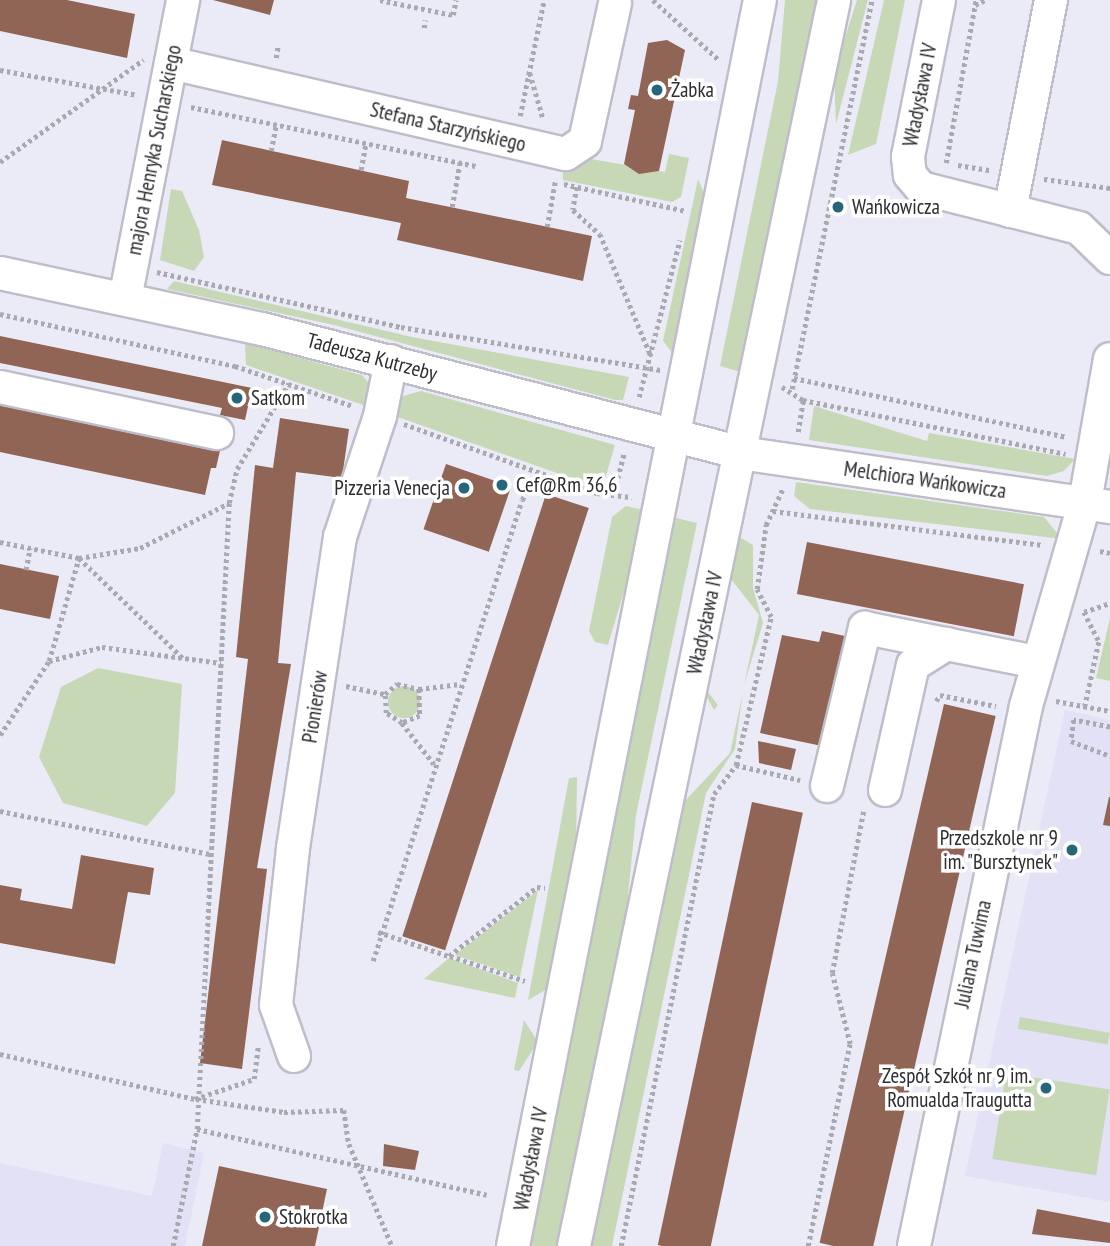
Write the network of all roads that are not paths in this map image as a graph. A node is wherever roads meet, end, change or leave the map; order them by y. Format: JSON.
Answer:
{"nodes":[{"id":1,"x":183,"y":0,"type":"edge"},
{"id":2,"x":760,"y":0,"type":"edge"},
{"id":3,"x":834,"y":0,"type":"edge"},
{"id":4,"x":939,"y":0,"type":"edge"},
{"id":5,"x":1051,"y":0,"type":"edge"},
{"id":6,"x":615,"y":3,"type":"dead end"},
{"id":7,"x":163,"y":57,"type":"junction"},
{"id":8,"x":1010,"y":211,"type":"junction"},
{"id":9,"x":1110,"y":258,"type":"edge"},
{"id":10,"x":0,"y":274,"type":"edge"},
{"id":11,"x":125,"y":299,"type":"junction"},
{"id":12,"x":1110,"y":359,"type":"edge"},
{"id":13,"x":391,"y":361,"type":"junction"},
{"id":14,"x":0,"y":387,"type":"edge"},
{"id":15,"x":217,"y":433,"type":"dead end"},
{"id":16,"x":677,"y":439,"type":"junction"},
{"id":17,"x":740,"y":453,"type":"junction"},
{"id":18,"x":1097,"y":505,"type":"edge"},
{"id":19,"x":947,"y":644,"type":"junction"},
{"id":20,"x":1037,"y":662,"type":"junction"},
{"id":21,"x":827,"y":786,"type":"dead end"},
{"id":22,"x":876,"y":793,"type":"road end"},
{"id":23,"x":294,"y":1056,"type":"dead end"},
{"id":24,"x":513,"y":1246,"type":"edge"},
{"id":25,"x":574,"y":1246,"type":"edge"},
{"id":26,"x":914,"y":1246,"type":"edge"}],
"edges":[{"from":1,"to":7,"type":"street","name":"majora Henryka Sucharskiego"},
{"from":2,"to":16,"type":"street","name":"Władysława IV"},
{"from":3,"to":17,"type":"street","name":"Władysława IV"},
{"from":4,"to":8,"type":"street","name":"Władysława IV"},
{"from":5,"to":8,"type":"street"},
{"from":6,"to":7,"type":"street","name":"Stefana Starzyńskiego"},
{"from":7,"to":11,"type":"street","name":"majora Henryka Sucharskiego"},
{"from":8,"to":9,"type":"street","name":"Władysława IV"},
{"from":10,"to":11,"type":"street","name":"Tadeusza Kutrzeby"},
{"from":11,"to":13,"type":"street","name":"Tadeusza Kutrzeby"},
{"from":12,"to":18,"type":"street"},
{"from":13,"to":16,"type":"street","name":"Tadeusza Kutrzeby"},
{"from":13,"to":23,"type":"street","name":"Pionierów"},
{"from":14,"to":15,"type":"street"},
{"from":16,"to":17,"type":"street","name":"Tadeusza Kutrzeby"},
{"from":16,"to":24,"type":"street","name":"Władysława IV"},
{"from":17,"to":18,"type":"street","name":"Melchiora Wańkowicza"},
{"from":17,"to":25,"type":"street","name":"Władysława IV"},
{"from":18,"to":20,"type":"street","name":"Juliana Tuwima"},
{"from":19,"to":20,"type":"street"},
{"from":19,"to":21,"type":"street"},
{"from":19,"to":22,"type":"street"},
{"from":20,"to":26,"type":"street","name":"Juliana Tuwima"}]}
